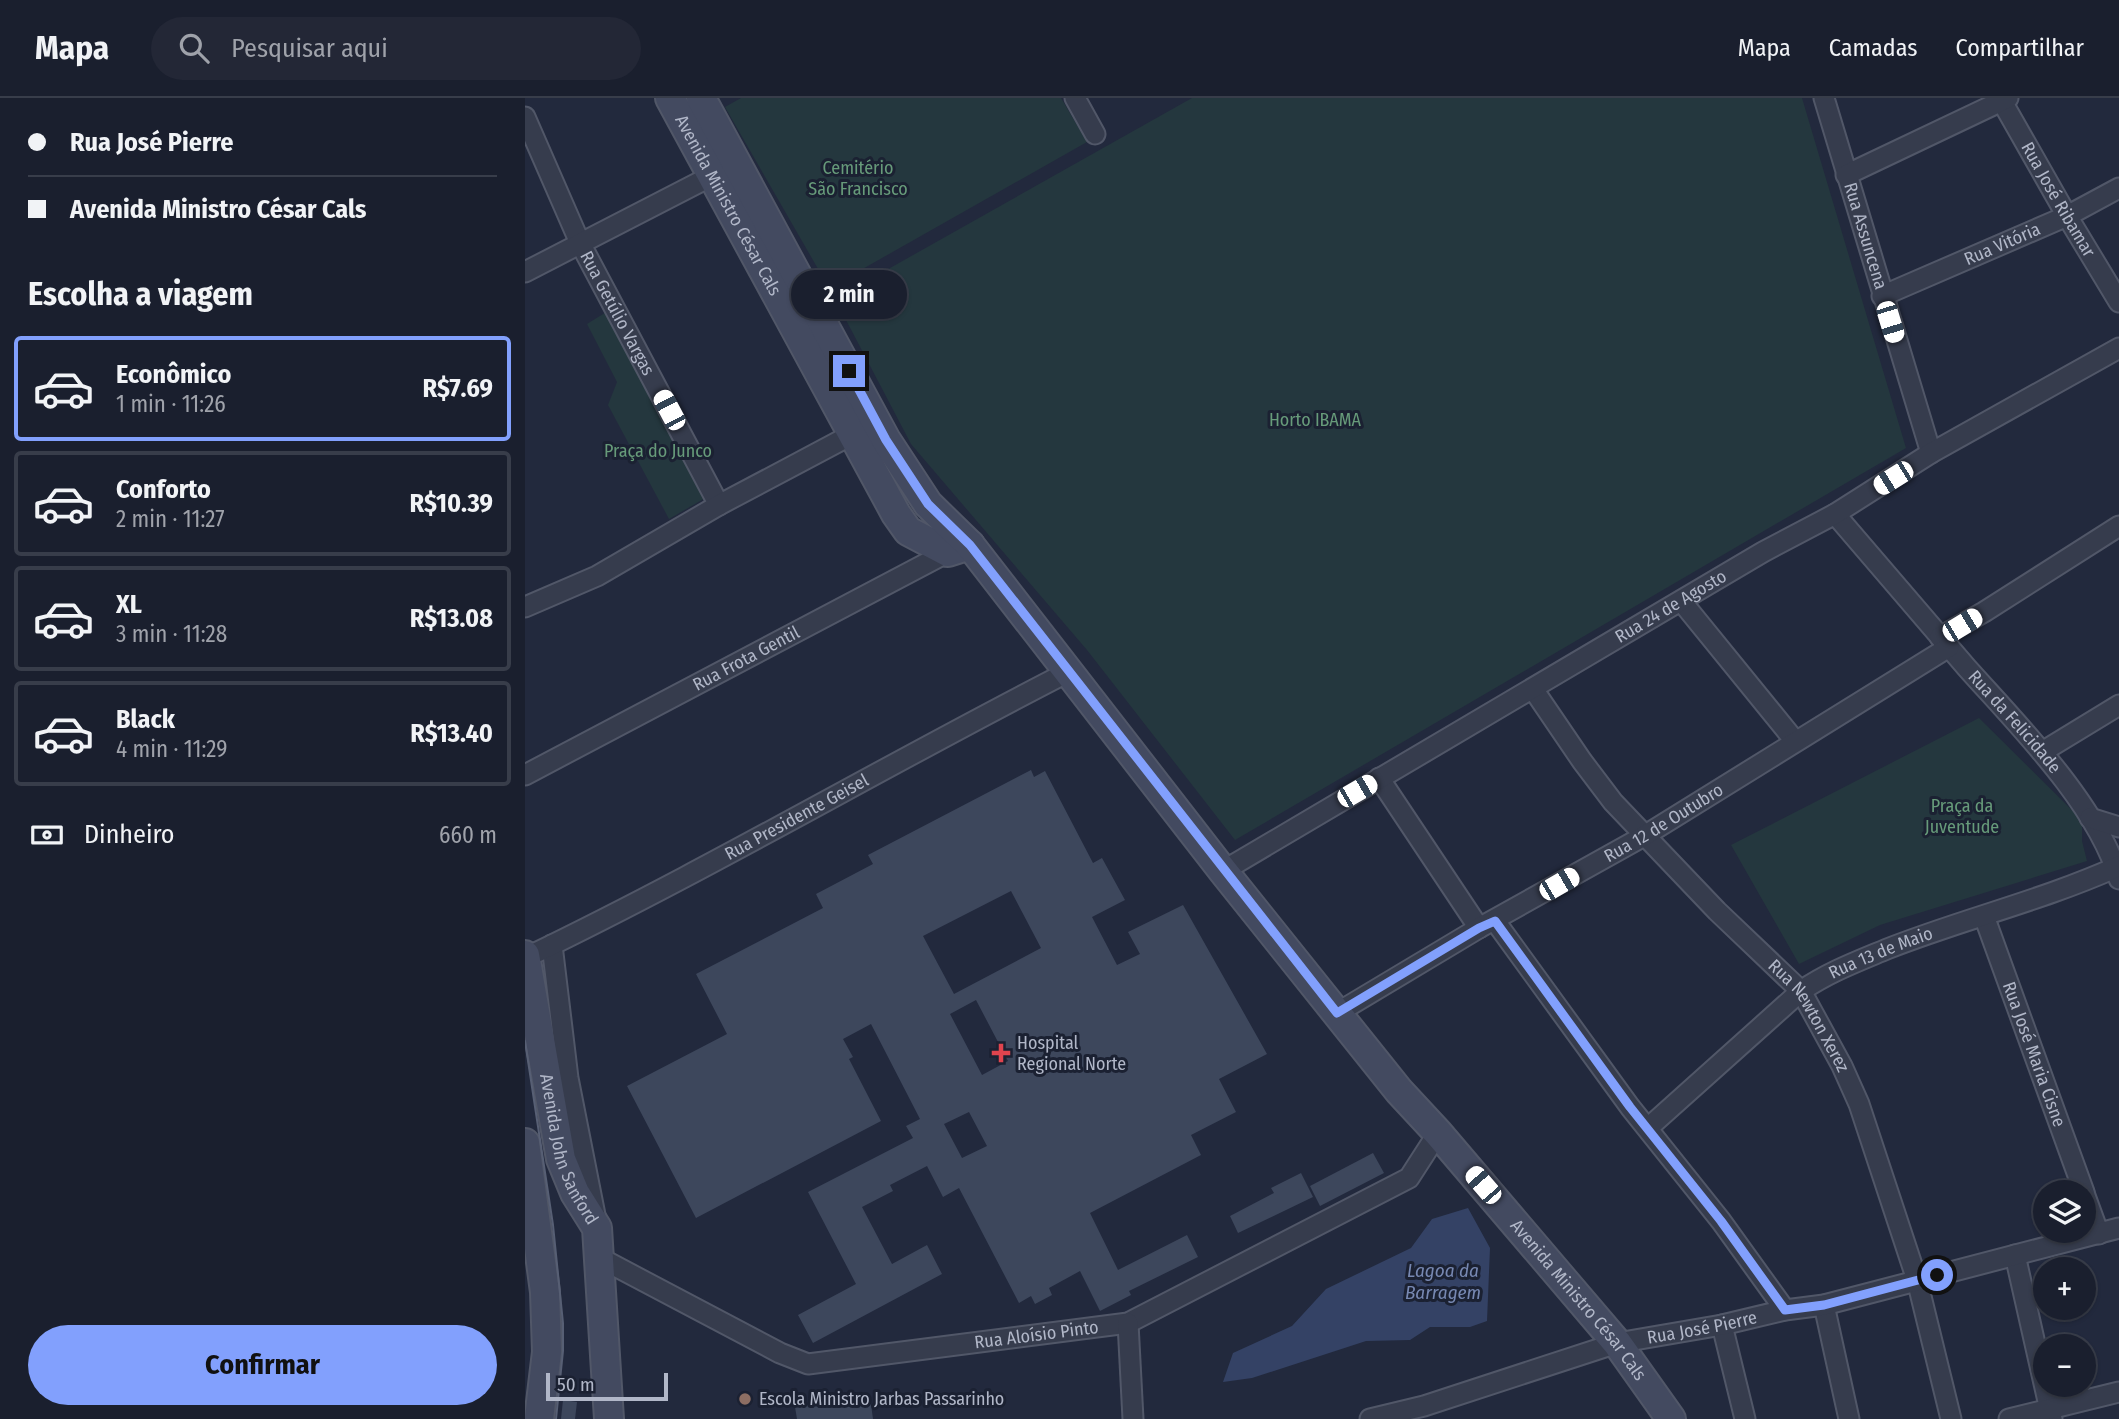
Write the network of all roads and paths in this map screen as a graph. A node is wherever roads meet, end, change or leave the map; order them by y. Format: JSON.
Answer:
{"nodes":[{"id":1,"x":1075,"y":98,"type":"edge"},
{"id":2,"x":1824,"y":98,"type":"edge"},
{"id":3,"x":2003,"y":99,"type":"edge"},
{"id":4,"x":690,"y":101,"type":"edge"},
{"id":5,"x":525,"y":117,"type":"edge"},
{"id":6,"x":1095,"y":134,"type":"dead end"},
{"id":7,"x":725,"y":169,"type":"junction"},
{"id":8,"x":1846,"y":175,"type":"junction"},
{"id":9,"x":2119,"y":188,"type":"edge"},
{"id":10,"x":2067,"y":216,"type":"junction"},
{"id":11,"x":580,"y":243,"type":"junction"},
{"id":12,"x":525,"y":272,"type":"edge"},
{"id":13,"x":1882,"y":296,"type":"junction"},
{"id":14,"x":2119,"y":302,"type":"edge"},
{"id":15,"x":2119,"y":348,"type":"edge"},
{"id":16,"x":851,"y":435,"type":"junction"},
{"id":17,"x":1931,"y":453,"type":"junction"},
{"id":18,"x":719,"y":505,"type":"junction"},
{"id":19,"x":1835,"y":514,"type":"junction"},
{"id":20,"x":2119,"y":526,"type":"edge"},
{"id":21,"x":959,"y":549,"type":"junction"},
{"id":22,"x":1682,"y":602,"type":"junction"},
{"id":23,"x":525,"y":607,"type":"edge"},
{"id":24,"x":1944,"y":642,"type":"junction"},
{"id":25,"x":1068,"y":672,"type":"junction"},
{"id":26,"x":1533,"y":689,"type":"junction"},
{"id":27,"x":2119,"y":705,"type":"edge"},
{"id":28,"x":1795,"y":741,"type":"junction"},
{"id":29,"x":2042,"y":752,"type":"junction"},
{"id":30,"x":525,"y":775,"type":"edge"},
{"id":31,"x":1379,"y":778,"type":"junction"},
{"id":32,"x":2090,"y":818,"type":"junction"},
{"id":33,"x":2119,"y":827,"type":"edge"},
{"id":34,"x":1644,"y":836,"type":"junction"},
{"id":35,"x":1223,"y":870,"type":"junction"},
{"id":36,"x":2118,"y":871,"type":"edge"},
{"id":37,"x":1984,"y":916,"type":"junction"},
{"id":38,"x":1487,"y":925,"type":"junction"},
{"id":39,"x":552,"y":945,"type":"junction"},
{"id":40,"x":525,"y":957,"type":"edge"},
{"id":41,"x":1801,"y":991,"type":"junction"},
{"id":42,"x":1337,"y":1013,"type":"junction"},
{"id":43,"x":1648,"y":1128,"type":"junction"},
{"id":44,"x":1438,"y":1133,"type":"junction"},
{"id":45,"x":525,"y":1143,"type":"edge"},
{"id":46,"x":2080,"y":1180,"type":"edge"},
{"id":47,"x":2096,"y":1226,"type":"edge"},
{"id":48,"x":597,"y":1228,"type":"junction"},
{"id":49,"x":2119,"y":1230,"type":"edge"},
{"id":50,"x":2099,"y":1234,"type":"junction"},
{"id":51,"x":2015,"y":1255,"type":"junction"},
{"id":52,"x":600,"y":1258,"type":"junction"},
{"id":53,"x":1917,"y":1280,"type":"junction"},
{"id":54,"x":535,"y":1292,"type":"edge"},
{"id":55,"x":1824,"y":1305,"type":"junction"},
{"id":56,"x":1785,"y":1310,"type":"junction"},
{"id":57,"x":1128,"y":1323,"type":"junction"},
{"id":58,"x":1722,"y":1325,"type":"junction"},
{"id":59,"x":1617,"y":1343,"type":"junction"},
{"id":60,"x":2119,"y":1392,"type":"edge"},
{"id":61,"x":1425,"y":1413,"type":"edge"},
{"id":62,"x":2051,"y":1414,"type":"edge"},
{"id":63,"x":540,"y":1419,"type":"edge"},
{"id":64,"x":609,"y":1419,"type":"edge"},
{"id":65,"x":1133,"y":1419,"type":"edge"},
{"id":66,"x":1370,"y":1419,"type":"edge"},
{"id":67,"x":1671,"y":1419,"type":"edge"},
{"id":68,"x":1745,"y":1419,"type":"edge"},
{"id":69,"x":1849,"y":1419,"type":"edge"},
{"id":70,"x":1951,"y":1419,"type":"edge"},
{"id":71,"x":2009,"y":1419,"type":"edge"}],
"edges":[{"from":1,"to":6,"type":"street"},
{"from":2,"to":8,"type":"street","name":"Rua Assuncena"},
{"from":3,"to":8,"type":"street"},
{"from":3,"to":10,"type":"street","name":"Rua José Ribamar"},
{"from":4,"to":7,"type":"main road","name":"Avenida Ministro César Cals"},
{"from":5,"to":11,"type":"street","name":"Rua Getúlio Vargas"},
{"from":7,"to":11,"type":"street"},
{"from":7,"to":16,"type":"main road","name":"Avenida Ministro César Cals"},
{"from":7,"to":21,"type":"main road","name":"Avenida Ministro César Cals"},
{"from":8,"to":13,"type":"street","name":"Rua Assuncena"},
{"from":9,"to":10,"type":"street","name":"Rua Vitória"},
{"from":10,"to":13,"type":"street","name":"Rua Vitória"},
{"from":10,"to":14,"type":"street","name":"Rua José Ribamar"},
{"from":11,"to":12,"type":"street"},
{"from":11,"to":18,"type":"street","name":"Rua Getúlio Vargas"},
{"from":13,"to":17,"type":"street","name":"Rua Assuncena"},
{"from":15,"to":17,"type":"street","name":"Rua 24 de Agosto"},
{"from":16,"to":18,"type":"street"},
{"from":16,"to":21,"type":"main road","name":"Avenida Ministro César Cals"},
{"from":17,"to":19,"type":"street","name":"Rua 24 de Agosto"},
{"from":18,"to":23,"type":"street"},
{"from":19,"to":22,"type":"street","name":"Rua 24 de Agosto"},
{"from":19,"to":24,"type":"street","name":"Rua da Felicidade"},
{"from":20,"to":24,"type":"street","name":"Rua 12 de Outubro"},
{"from":21,"to":25,"type":"main road","name":"Avenida Ministro César Cals"},
{"from":21,"to":30,"type":"street","name":"Rua Frota Gentil"},
{"from":22,"to":26,"type":"street","name":"Rua 24 de Agosto"},
{"from":22,"to":28,"type":"street"},
{"from":24,"to":28,"type":"street","name":"Rua 12 de Outubro"},
{"from":24,"to":29,"type":"street","name":"Rua da Felicidade"},
{"from":25,"to":35,"type":"main road","name":"Avenida Ministro César Cals"},
{"from":25,"to":39,"type":"street","name":"Rua Presidente Geisel"},
{"from":26,"to":31,"type":"street","name":"Rua 24 de Agosto"},
{"from":26,"to":34,"type":"street","name":"Rua Newton Xerez"},
{"from":27,"to":29,"type":"street"},
{"from":28,"to":34,"type":"street","name":"Rua 12 de Outubro"},
{"from":29,"to":32,"type":"street","name":"Rua da Felicidade"},
{"from":31,"to":35,"type":"street","name":"Rua 24 de Agosto"},
{"from":31,"to":38,"type":"street"},
{"from":32,"to":33,"type":"street"},
{"from":32,"to":36,"type":"street","name":"Rua da Felicidade"},
{"from":34,"to":38,"type":"street","name":"Rua 12 de Outubro"},
{"from":34,"to":41,"type":"street","name":"Rua Newton Xerez"},
{"from":35,"to":42,"type":"main road","name":"Avenida Ministro César Cals"},
{"from":36,"to":37,"type":"street","name":"Rua 13 de Maio"},
{"from":37,"to":41,"type":"street","name":"Rua 13 de Maio"},
{"from":37,"to":46,"type":"street","name":"Rua José Maria Cisne"},
{"from":38,"to":42,"type":"street","name":"Rua 12 de Outubro"},
{"from":38,"to":43,"type":"street"},
{"from":39,"to":40,"type":"street","name":"Rua Presidente Geisel"},
{"from":39,"to":48,"type":"street"},
{"from":40,"to":48,"type":"main road","name":"Avenida John Sanford"},
{"from":41,"to":43,"type":"street","name":"Rua 13 de Maio"},
{"from":41,"to":53,"type":"street","name":"Rua Newton Xerez"},
{"from":42,"to":44,"type":"main road","name":"Avenida Ministro César Cals"},
{"from":43,"to":56,"type":"street"},
{"from":44,"to":57,"type":"street","name":"Rua Aloísio Pinto"},
{"from":44,"to":59,"type":"main road","name":"Avenida Ministro César Cals"},
{"from":45,"to":54,"type":"main road"},
{"from":47,"to":50,"type":"street","name":"Rua José Maria Cisne"},
{"from":48,"to":52,"type":"main road","name":"Avenida John Sanford"},
{"from":49,"to":50,"type":"street","name":"Rua José Pierre"},
{"from":50,"to":51,"type":"street","name":"Rua José Pierre"},
{"from":51,"to":53,"type":"street","name":"Rua José Pierre"},
{"from":51,"to":62,"type":"street"},
{"from":52,"to":57,"type":"street","name":"Rua Aloísio Pinto"},
{"from":52,"to":64,"type":"main road","name":"Avenida John Sanford"},
{"from":53,"to":55,"type":"street","name":"Rua José Pierre"},
{"from":53,"to":70,"type":"street","name":"Rua Newton Xerez"},
{"from":54,"to":63,"type":"main road"},
{"from":55,"to":56,"type":"street","name":"Rua José Pierre"},
{"from":55,"to":69,"type":"street"},
{"from":56,"to":58,"type":"street","name":"Rua José Pierre"},
{"from":57,"to":65,"type":"street"},
{"from":58,"to":59,"type":"street","name":"Rua José Pierre"},
{"from":58,"to":68,"type":"street"},
{"from":59,"to":61,"type":"street","name":"Rua José Pierre"},
{"from":59,"to":67,"type":"main road","name":"Avenida Ministro César Cals"},
{"from":60,"to":62,"type":"street"},
{"from":61,"to":66,"type":"street","name":"Rua José Pierre"},
{"from":62,"to":71,"type":"street"}]}
